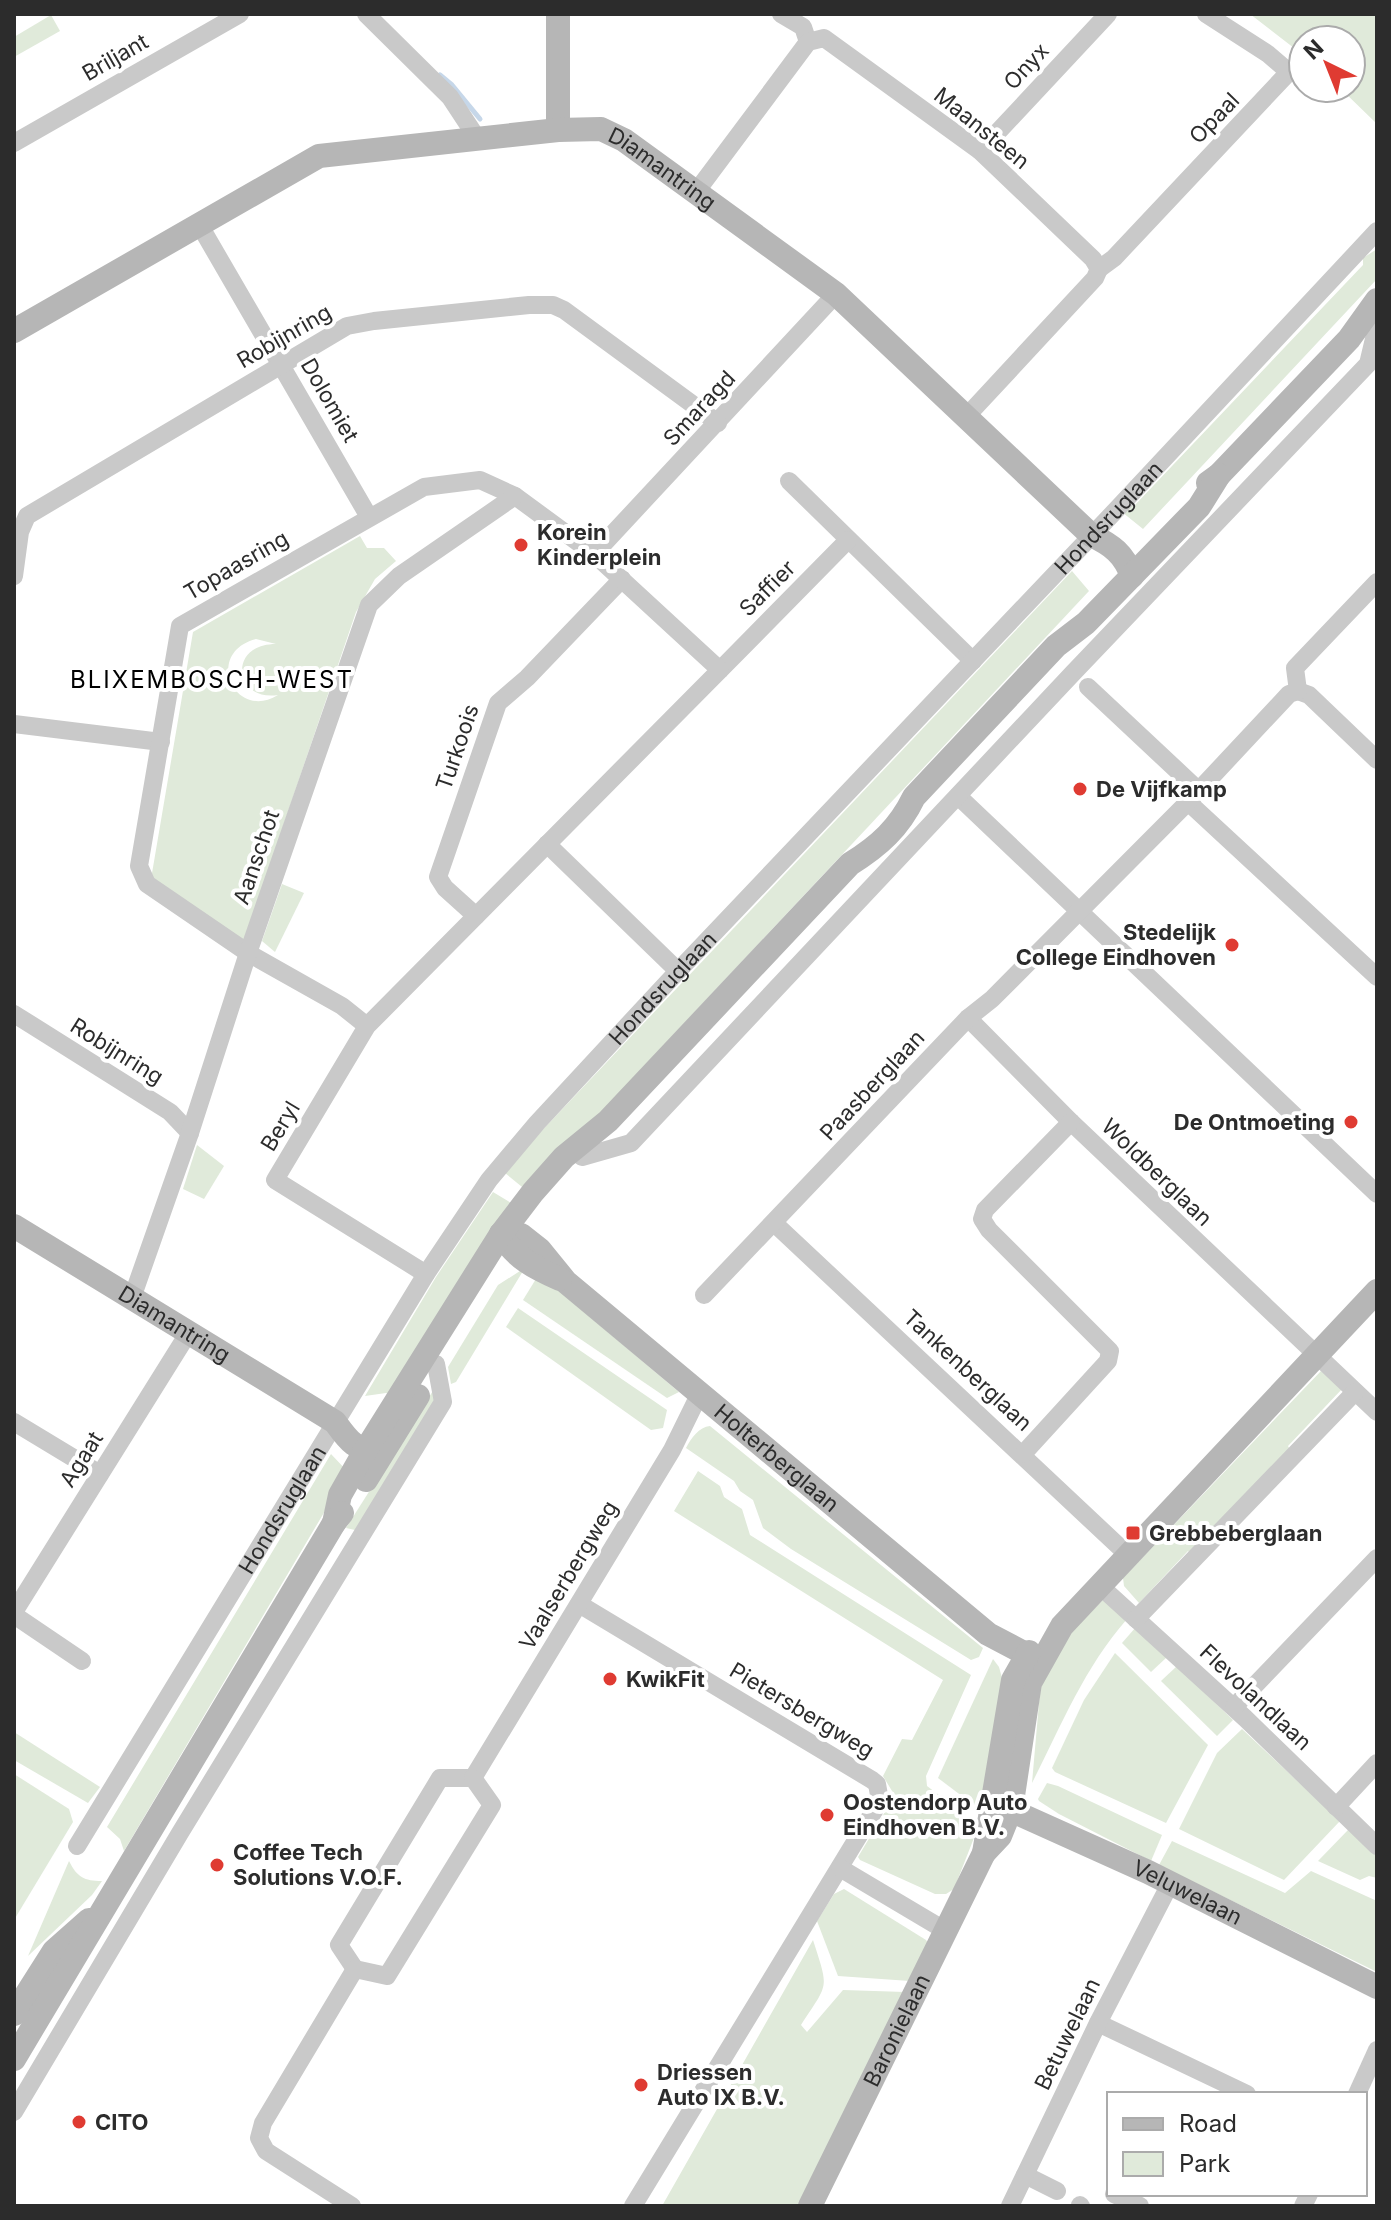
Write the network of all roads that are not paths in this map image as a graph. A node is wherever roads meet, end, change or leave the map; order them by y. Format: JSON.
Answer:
{"nodes":[{"id":1,"x":240,"y":14,"type":"edge"},
{"id":2,"x":366,"y":14,"type":"edge"},
{"id":3,"x":558,"y":14,"type":"edge"},
{"id":4,"x":781,"y":14,"type":"edge"},
{"id":5,"x":1108,"y":14,"type":"edge"},
{"id":6,"x":1206,"y":14,"type":"edge"},
{"id":7,"x":808,"y":42,"type":"junction"},
{"id":8,"x":558,"y":130,"type":"junction"},
{"id":9,"x":477,"y":138,"type":"junction"},
{"id":10,"x":14,"y":143,"type":"edge"},
{"id":11,"x":980,"y":151,"type":"junction"},
{"id":12,"x":696,"y":192,"type":"junction"},
{"id":13,"x":199,"y":224,"type":"junction"},
{"id":14,"x":1377,"y":231,"type":"edge"},
{"id":15,"x":1099,"y":269,"type":"junction"},
{"id":16,"x":836,"y":294,"type":"junction"},
{"id":17,"x":1377,"y":300,"type":"edge"},
{"id":18,"x":1377,"y":324,"type":"edge"},
{"id":19,"x":14,"y":331,"type":"edge"},
{"id":20,"x":1349,"y":339,"type":"junction"},
{"id":21,"x":282,"y":365,"type":"junction"},
{"id":22,"x":965,"y":418,"type":"junction"},
{"id":23,"x":718,"y":423,"type":"junction"},
{"id":24,"x":789,"y":481,"type":"dead end"},
{"id":25,"x":515,"y":496,"type":"junction"},
{"id":26,"x":369,"y":517,"type":"junction"},
{"id":27,"x":1091,"y":535,"type":"junction"},
{"id":28,"x":848,"y":540,"type":"junction"},
{"id":29,"x":594,"y":554,"type":"junction"},
{"id":30,"x":1125,"y":568,"type":"junction"},
{"id":31,"x":14,"y":576,"type":"edge"},
{"id":32,"x":622,"y":579,"type":"junction"},
{"id":33,"x":1377,"y":582,"type":"edge"},
{"id":34,"x":973,"y":661,"type":"junction"},
{"id":35,"x":720,"y":670,"type":"junction"},
{"id":36,"x":1088,"y":687,"type":"dead end"},
{"id":37,"x":1298,"y":691,"type":"junction"},
{"id":38,"x":14,"y":724,"type":"edge"},
{"id":39,"x":161,"y":742,"type":"junction"},
{"id":40,"x":1377,"y":760,"type":"edge"},
{"id":41,"x":958,"y":796,"type":"junction"},
{"id":42,"x":1193,"y":796,"type":"junction"},
{"id":43,"x":547,"y":844,"type":"junction"},
{"id":44,"x":1078,"y":913,"type":"junction"},
{"id":45,"x":476,"y":916,"type":"junction"},
{"id":46,"x":248,"y":953,"type":"junction"},
{"id":47,"x":678,"y":971,"type":"junction"},
{"id":48,"x":1377,"y":977,"type":"edge"},
{"id":49,"x":14,"y":1014,"type":"edge"},
{"id":50,"x":968,"y":1018,"type":"junction"},
{"id":51,"x":367,"y":1026,"type":"junction"},
{"id":52,"x":608,"y":1121,"type":"junction"},
{"id":53,"x":1071,"y":1122,"type":"junction"},
{"id":54,"x":190,"y":1133,"type":"junction"},
{"id":55,"x":582,"y":1157,"type":"junction"},
{"id":56,"x":1377,"y":1194,"type":"edge"},
{"id":57,"x":774,"y":1223,"type":"junction"},
{"id":58,"x":14,"y":1226,"type":"edge"},
{"id":59,"x":511,"y":1240,"type":"junction"},
{"id":60,"x":426,"y":1274,"type":"junction"},
{"id":61,"x":1377,"y":1291,"type":"edge"},
{"id":62,"x":704,"y":1295,"type":"dead end"},
{"id":63,"x":132,"y":1298,"type":"junction"},
{"id":64,"x":189,"y":1332,"type":"junction"},
{"id":65,"x":1318,"y":1356,"type":"junction"},
{"id":66,"x":436,"y":1364,"type":"junction"},
{"id":67,"x":1355,"y":1392,"type":"junction"},
{"id":68,"x":699,"y":1395,"type":"junction"},
{"id":69,"x":1377,"y":1412,"type":"edge"},
{"id":70,"x":14,"y":1422,"type":"edge"},
{"id":71,"x":335,"y":1422,"type":"junction"},
{"id":72,"x":374,"y":1447,"type":"junction"},
{"id":73,"x":1023,"y":1454,"type":"junction"},
{"id":74,"x":100,"y":1474,"type":"junction"},
{"id":75,"x":1127,"y":1554,"type":"junction"},
{"id":76,"x":1377,"y":1558,"type":"edge"},
{"id":77,"x":1099,"y":1585,"type":"junction"},
{"id":78,"x":579,"y":1604,"type":"junction"},
{"id":79,"x":14,"y":1614,"type":"edge"},
{"id":80,"x":1136,"y":1619,"type":"junction"},
{"id":81,"x":82,"y":1661,"type":"dead end"},
{"id":82,"x":1026,"y":1665,"type":"junction"},
{"id":83,"x":1234,"y":1707,"type":"junction"},
{"id":84,"x":1377,"y":1763,"type":"edge"},
{"id":85,"x":473,"y":1778,"type":"junction"},
{"id":86,"x":1003,"y":1806,"type":"junction"},
{"id":87,"x":1336,"y":1807,"type":"junction"},
{"id":88,"x":77,"y":1846,"type":"dead end"},
{"id":89,"x":1377,"y":1846,"type":"edge"},
{"id":90,"x":840,"y":1868,"type":"junction"},
{"id":91,"x":1170,"y":1884,"type":"junction"},
{"id":92,"x":104,"y":1907,"type":"junction"},
{"id":93,"x":946,"y":1931,"type":"junction"},
{"id":94,"x":355,"y":1969,"type":"junction"},
{"id":95,"x":1377,"y":1987,"type":"edge"},
{"id":96,"x":14,"y":2014,"type":"edge"},
{"id":97,"x":1098,"y":2023,"type":"junction"},
{"id":98,"x":1377,"y":2050,"type":"edge"},
{"id":99,"x":14,"y":2059,"type":"edge"},
{"id":100,"x":1243,"y":2092,"type":"edge"},
{"id":101,"x":1358,"y":2092,"type":"edge"},
{"id":102,"x":14,"y":2112,"type":"edge"},
{"id":103,"x":1025,"y":2175,"type":"junction"},
{"id":104,"x":1057,"y":2191,"type":"dead end"},
{"id":105,"x":1117,"y":2196,"type":"edge"},
{"id":106,"x":352,"y":2206,"type":"edge"},
{"id":107,"x":633,"y":2206,"type":"edge"},
{"id":108,"x":810,"y":2206,"type":"edge"},
{"id":109,"x":1010,"y":2206,"type":"edge"},
{"id":110,"x":1140,"y":2206,"type":"edge"}],
"edges":[{"from":1,"to":10,"type":"street","name":"Briljant"},
{"from":2,"to":9,"type":"street"},
{"from":3,"to":8,"type":"street"},
{"from":4,"to":7,"type":"street"},
{"from":5,"to":11,"type":"street","name":"Onyx"},
{"from":6,"to":15,"type":"street","name":"Opaal"},
{"from":7,"to":11,"type":"street","name":"Maansteen"},
{"from":7,"to":12,"type":"street"},
{"from":8,"to":9,"type":"street","name":"Diamantring"},
{"from":8,"to":12,"type":"street","name":"Diamantring"},
{"from":9,"to":13,"type":"street","name":"Diamantring"},
{"from":11,"to":15,"type":"street","name":"Maansteen"},
{"from":12,"to":16,"type":"street","name":"Diamantring"},
{"from":13,"to":19,"type":"street","name":"Diamantring"},
{"from":13,"to":21,"type":"street","name":"Dolomiet"},
{"from":14,"to":27,"type":"street","name":"Hondsruglaan"},
{"from":15,"to":22,"type":"street"},
{"from":16,"to":22,"type":"street","name":"Diamantring"},
{"from":16,"to":23,"type":"street","name":"Smaragd"},
{"from":17,"to":20,"type":"street"},
{"from":18,"to":20,"type":"street"},
{"from":18,"to":41,"type":"street"},
{"from":20,"to":30,"type":"street"},
{"from":21,"to":23,"type":"street","name":"Robijnring"},
{"from":21,"to":26,"type":"street","name":"Dolomiet"},
{"from":21,"to":31,"type":"street","name":"Robijnring"},
{"from":22,"to":27,"type":"street","name":"Diamantring"},
{"from":23,"to":29,"type":"street","name":"Smaragd"},
{"from":24,"to":28,"type":"street"},
{"from":25,"to":26,"type":"street","name":"Topaasring"},
{"from":25,"to":29,"type":"street","name":"Topaasring"},
{"from":25,"to":46,"type":"street","name":"Aanschot"},
{"from":26,"to":39,"type":"street","name":"Topaasring"},
{"from":27,"to":30,"type":"street","name":"Diamantring"},
{"from":27,"to":34,"type":"street","name":"Hondsruglaan"},
{"from":28,"to":34,"type":"street"},
{"from":28,"to":35,"type":"street","name":"Saffier"},
{"from":29,"to":32,"type":"street","name":"Topaasring"},
{"from":30,"to":52,"type":"street"},
{"from":32,"to":35,"type":"street","name":"Topaasring"},
{"from":32,"to":45,"type":"street","name":"Turkoois"},
{"from":33,"to":37,"type":"street"},
{"from":34,"to":47,"type":"street","name":"Hondsruglaan"},
{"from":35,"to":43,"type":"street"},
{"from":36,"to":42,"type":"street"},
{"from":37,"to":40,"type":"street"},
{"from":37,"to":42,"type":"street","name":"Paasberglaan"},
{"from":38,"to":39,"type":"street"},
{"from":39,"to":46,"type":"street","name":"Topaasring"},
{"from":41,"to":44,"type":"street"},
{"from":41,"to":55,"type":"street"},
{"from":42,"to":44,"type":"street","name":"Paasberglaan"},
{"from":42,"to":48,"type":"street"},
{"from":43,"to":45,"type":"street"},
{"from":43,"to":47,"type":"street"},
{"from":44,"to":50,"type":"street","name":"Paasberglaan"},
{"from":44,"to":56,"type":"street"},
{"from":45,"to":51,"type":"street"},
{"from":46,"to":51,"type":"street","name":"Topaasring"},
{"from":46,"to":54,"type":"street","name":"Aanschot"},
{"from":47,"to":60,"type":"street","name":"Hondsruglaan"},
{"from":49,"to":54,"type":"street","name":"Robijnring"},
{"from":50,"to":53,"type":"street","name":"Woldberglaan"},
{"from":50,"to":57,"type":"street","name":"Paasberglaan"},
{"from":51,"to":60,"type":"street","name":"Beryl"},
{"from":52,"to":55,"type":"street"},
{"from":52,"to":59,"type":"street"},
{"from":53,"to":65,"type":"street","name":"Woldberglaan"},
{"from":53,"to":73,"type":"street"},
{"from":54,"to":63,"type":"street","name":"Aanschot"},
{"from":55,"to":59,"type":"street"},
{"from":57,"to":62,"type":"street","name":"Paasberglaan"},
{"from":57,"to":73,"type":"street","name":"Tankenberglaan"},
{"from":58,"to":63,"type":"street","name":"Diamantring"},
{"from":59,"to":66,"type":"street"},
{"from":59,"to":68,"type":"street","name":"Holterberglaan"},
{"from":59,"to":72,"type":"street"},
{"from":60,"to":71,"type":"street","name":"Hondsruglaan"},
{"from":61,"to":65,"type":"street"},
{"from":63,"to":64,"type":"street","name":"Diamantring"},
{"from":64,"to":71,"type":"street","name":"Diamantring"},
{"from":64,"to":74,"type":"street","name":"Agaat"},
{"from":65,"to":67,"type":"street","name":"Woldberglaan"},
{"from":65,"to":75,"type":"street"},
{"from":66,"to":72,"type":"street"},
{"from":66,"to":102,"type":"street"},
{"from":67,"to":69,"type":"street","name":"Woldberglaan"},
{"from":67,"to":80,"type":"street"},
{"from":68,"to":78,"type":"street","name":"Vaalserbergweg"},
{"from":68,"to":82,"type":"street","name":"Holterberglaan"},
{"from":70,"to":74,"type":"street"},
{"from":71,"to":72,"type":"street","name":"Diamantring"},
{"from":71,"to":88,"type":"street","name":"Hondsruglaan"},
{"from":72,"to":92,"type":"street"},
{"from":73,"to":75,"type":"street","name":"Tankenberglaan"},
{"from":74,"to":79,"type":"street","name":"Agaat"},
{"from":75,"to":77,"type":"street"},
{"from":76,"to":83,"type":"street"},
{"from":77,"to":80,"type":"street","name":"Flevolandlaan"},
{"from":77,"to":82,"type":"street"},
{"from":78,"to":85,"type":"street","name":"Vaalserbergweg"},
{"from":78,"to":90,"type":"street","name":"Pietersbergweg"},
{"from":79,"to":81,"type":"street","name":"Agaat"},
{"from":80,"to":83,"type":"street","name":"Flevolandlaan"},
{"from":82,"to":86,"type":"street","name":"Baronielaan"},
{"from":83,"to":87,"type":"street","name":"Flevolandlaan"},
{"from":84,"to":87,"type":"street"},
{"from":85,"to":94,"type":"street"},
{"from":85,"to":94,"type":"street"},
{"from":86,"to":91,"type":"street","name":"Veluwelaan"},
{"from":86,"to":93,"type":"street","name":"Baronielaan"},
{"from":87,"to":89,"type":"street","name":"Flevolandlaan"},
{"from":90,"to":93,"type":"street"},
{"from":90,"to":107,"type":"street","name":"Pietersbergweg"},
{"from":91,"to":95,"type":"street","name":"Veluwelaan"},
{"from":91,"to":97,"type":"street","name":"Betuwelaan"},
{"from":92,"to":96,"type":"street"},
{"from":92,"to":99,"type":"street"},
{"from":93,"to":108,"type":"street","name":"Baronielaan"},
{"from":94,"to":106,"type":"street"},
{"from":97,"to":100,"type":"street"},
{"from":97,"to":103,"type":"street","name":"Betuwelaan"},
{"from":98,"to":101,"type":"street"},
{"from":103,"to":104,"type":"street"},
{"from":103,"to":109,"type":"street","name":"Betuwelaan"},
{"from":105,"to":110,"type":"street"}]}
